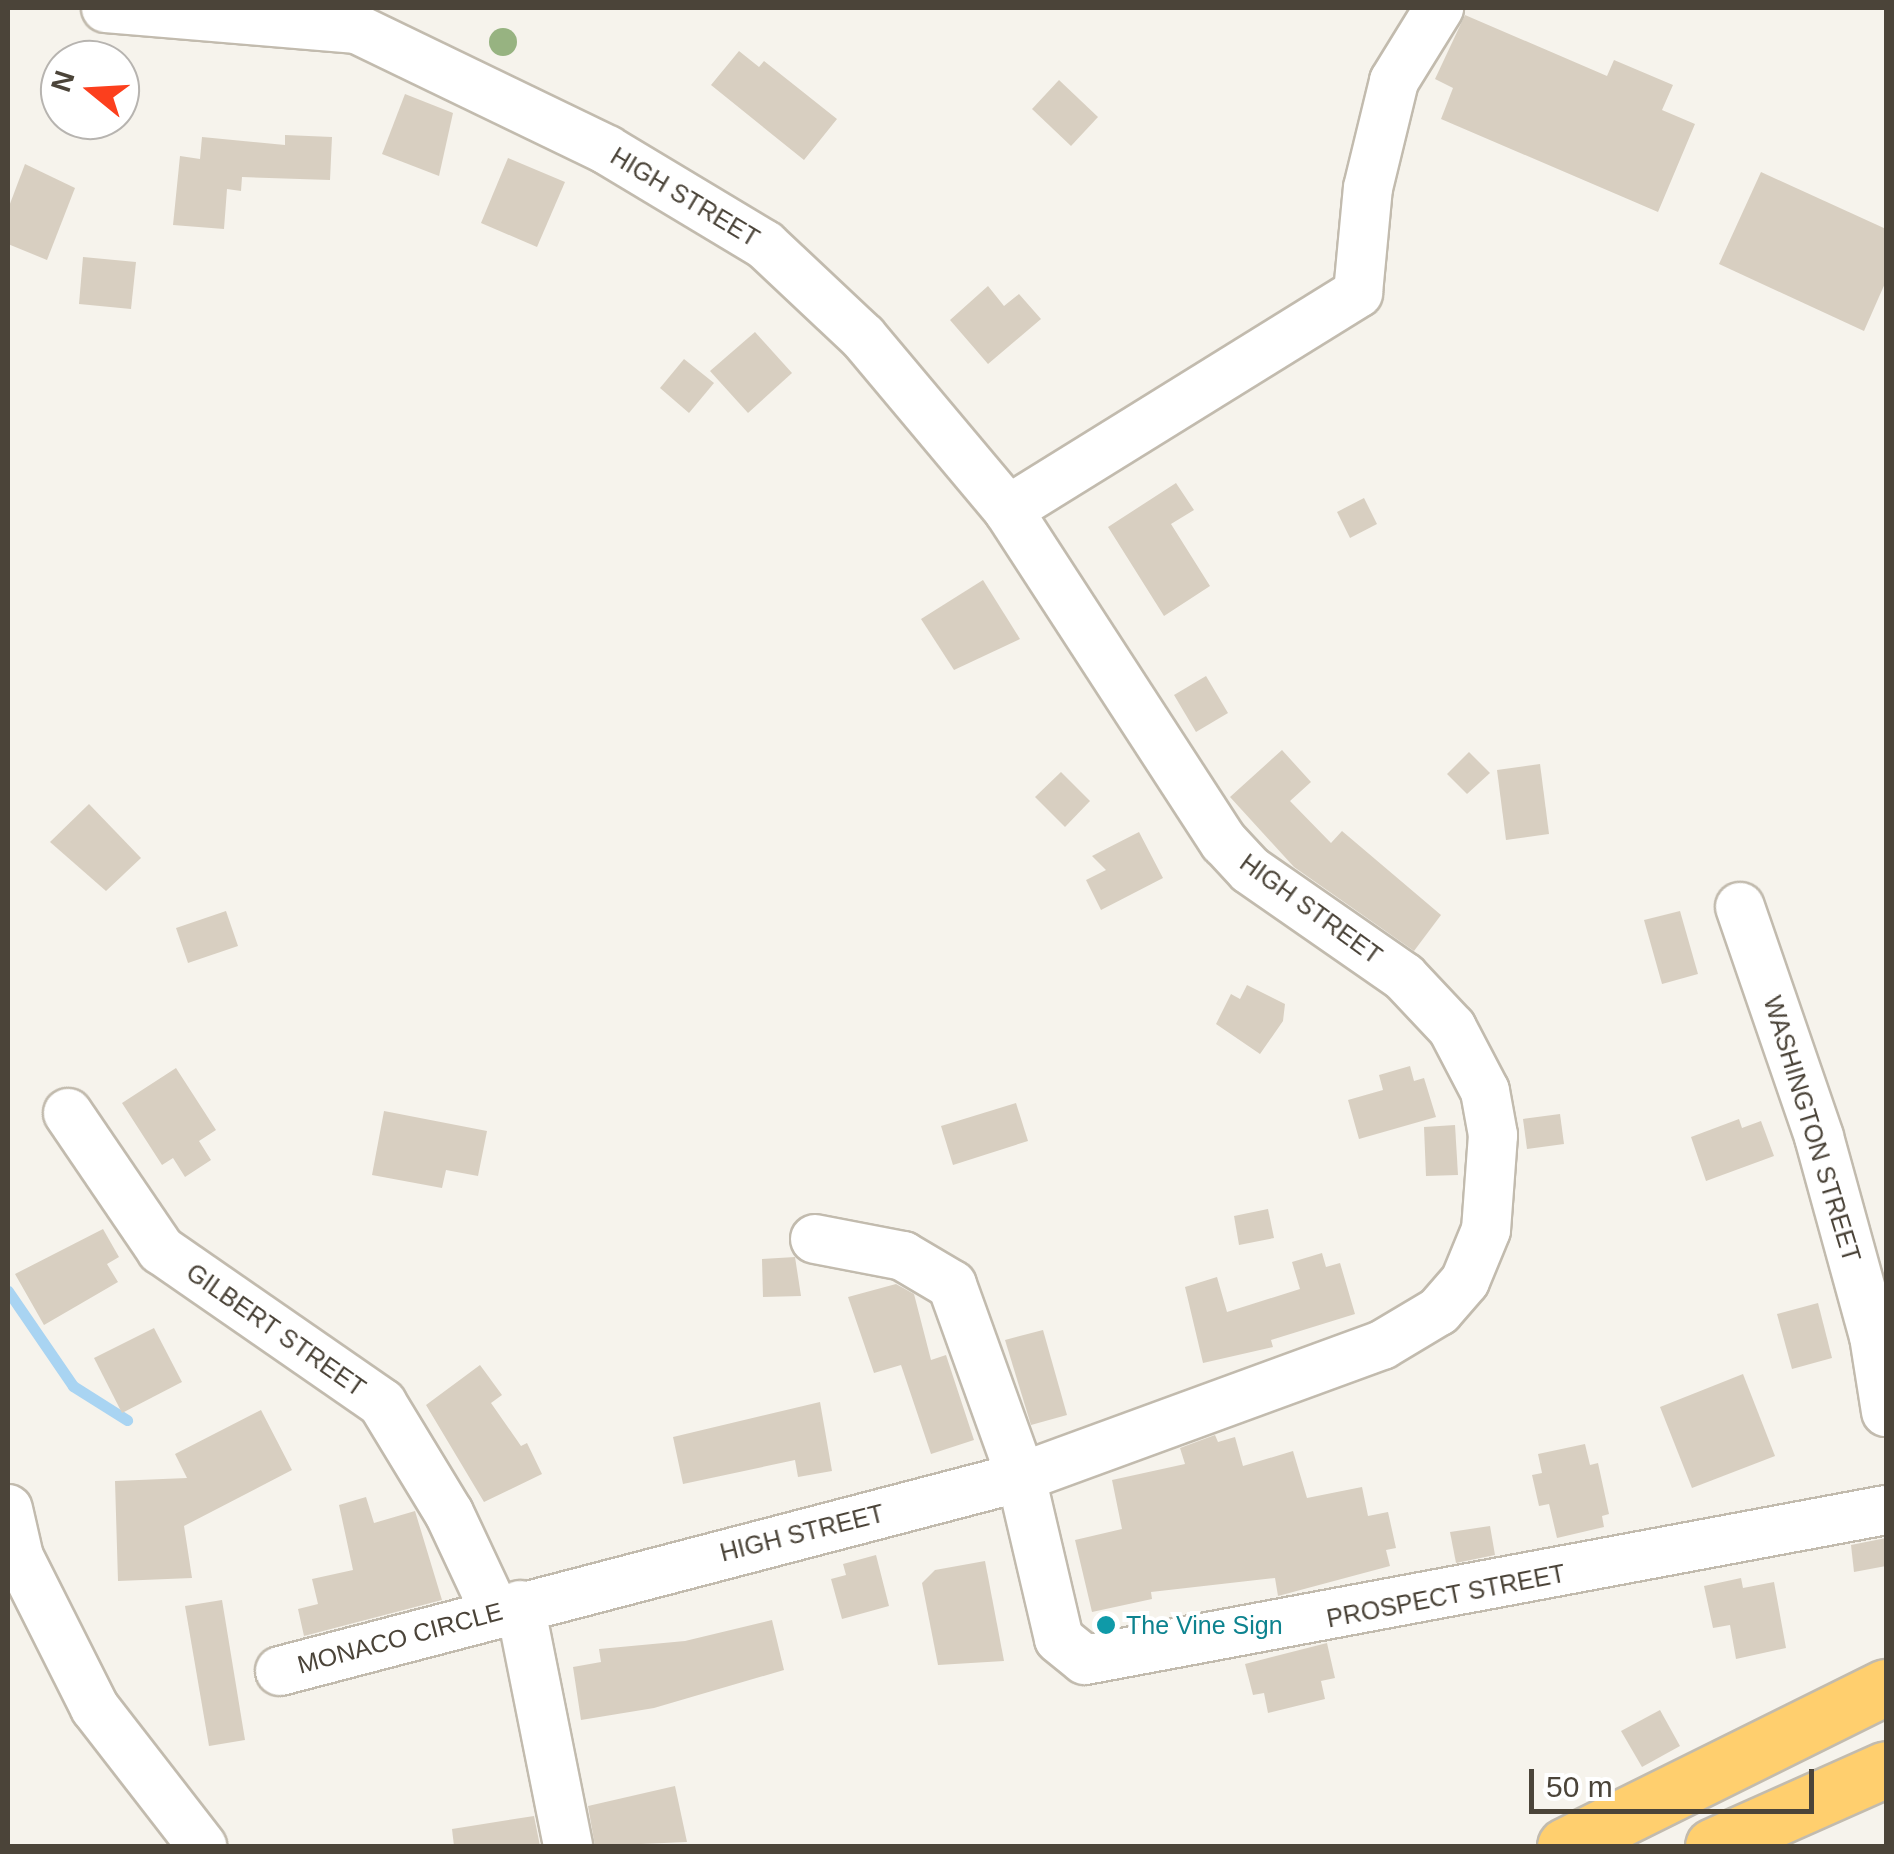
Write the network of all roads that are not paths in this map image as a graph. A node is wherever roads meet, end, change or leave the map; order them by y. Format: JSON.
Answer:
{"nodes":[{"id":1,"x":106,"y":8,"type":"edge"},
{"id":2,"x":1439,"y":8,"type":"edge"},
{"id":3,"x":359,"y":18,"type":"edge"},
{"id":4,"x":1008,"y":510,"type":"junction"},
{"id":5,"x":1740,"y":906,"type":"dead end"},
{"id":6,"x":68,"y":1113,"type":"dead end"},
{"id":7,"x":814,"y":1239,"type":"dead end"},
{"id":8,"x":1886,"y":1412,"type":"edge"},
{"id":9,"x":1020,"y":1477,"type":"junction"},
{"id":10,"x":8,"y":1508,"type":"edge"},
{"id":11,"x":1886,"y":1510,"type":"edge"},
{"id":12,"x":13,"y":1557,"type":"edge"},
{"id":13,"x":508,"y":1608,"type":"junction"},
{"id":14,"x":280,"y":1671,"type":"dead end"},
{"id":15,"x":1886,"y":1687,"type":"edge"},
{"id":16,"x":1886,"y":1769,"type":"edge"},
{"id":17,"x":202,"y":1846,"type":"edge"},
{"id":18,"x":568,"y":1846,"type":"edge"},
{"id":19,"x":1564,"y":1846,"type":"edge"},
{"id":20,"x":1713,"y":1846,"type":"edge"}],
"edges":[{"from":1,"to":3,"type":"street","name":"HIGH STREET"},
{"from":2,"to":4,"type":"street"},
{"from":3,"to":4,"type":"street","name":"HIGH STREET"},
{"from":4,"to":9,"type":"street","name":"HIGH STREET"},
{"from":5,"to":8,"type":"street","name":"WASHINGTON STREET"},
{"from":6,"to":13,"type":"street","name":"GILBERT STREET"},
{"from":7,"to":9,"type":"street","name":"PROSPECT STREET"},
{"from":9,"to":11,"type":"street","name":"PROSPECT STREET"},
{"from":9,"to":13,"type":"street","name":"HIGH STREET"},
{"from":10,"to":12,"type":"street"},
{"from":12,"to":17,"type":"street"},
{"from":13,"to":14,"type":"street","name":"MONACO CIRCLE"},
{"from":13,"to":18,"type":"street","name":"GILBERT STREET"},
{"from":15,"to":19,"type":"highway"},
{"from":16,"to":20,"type":"highway"}]}
